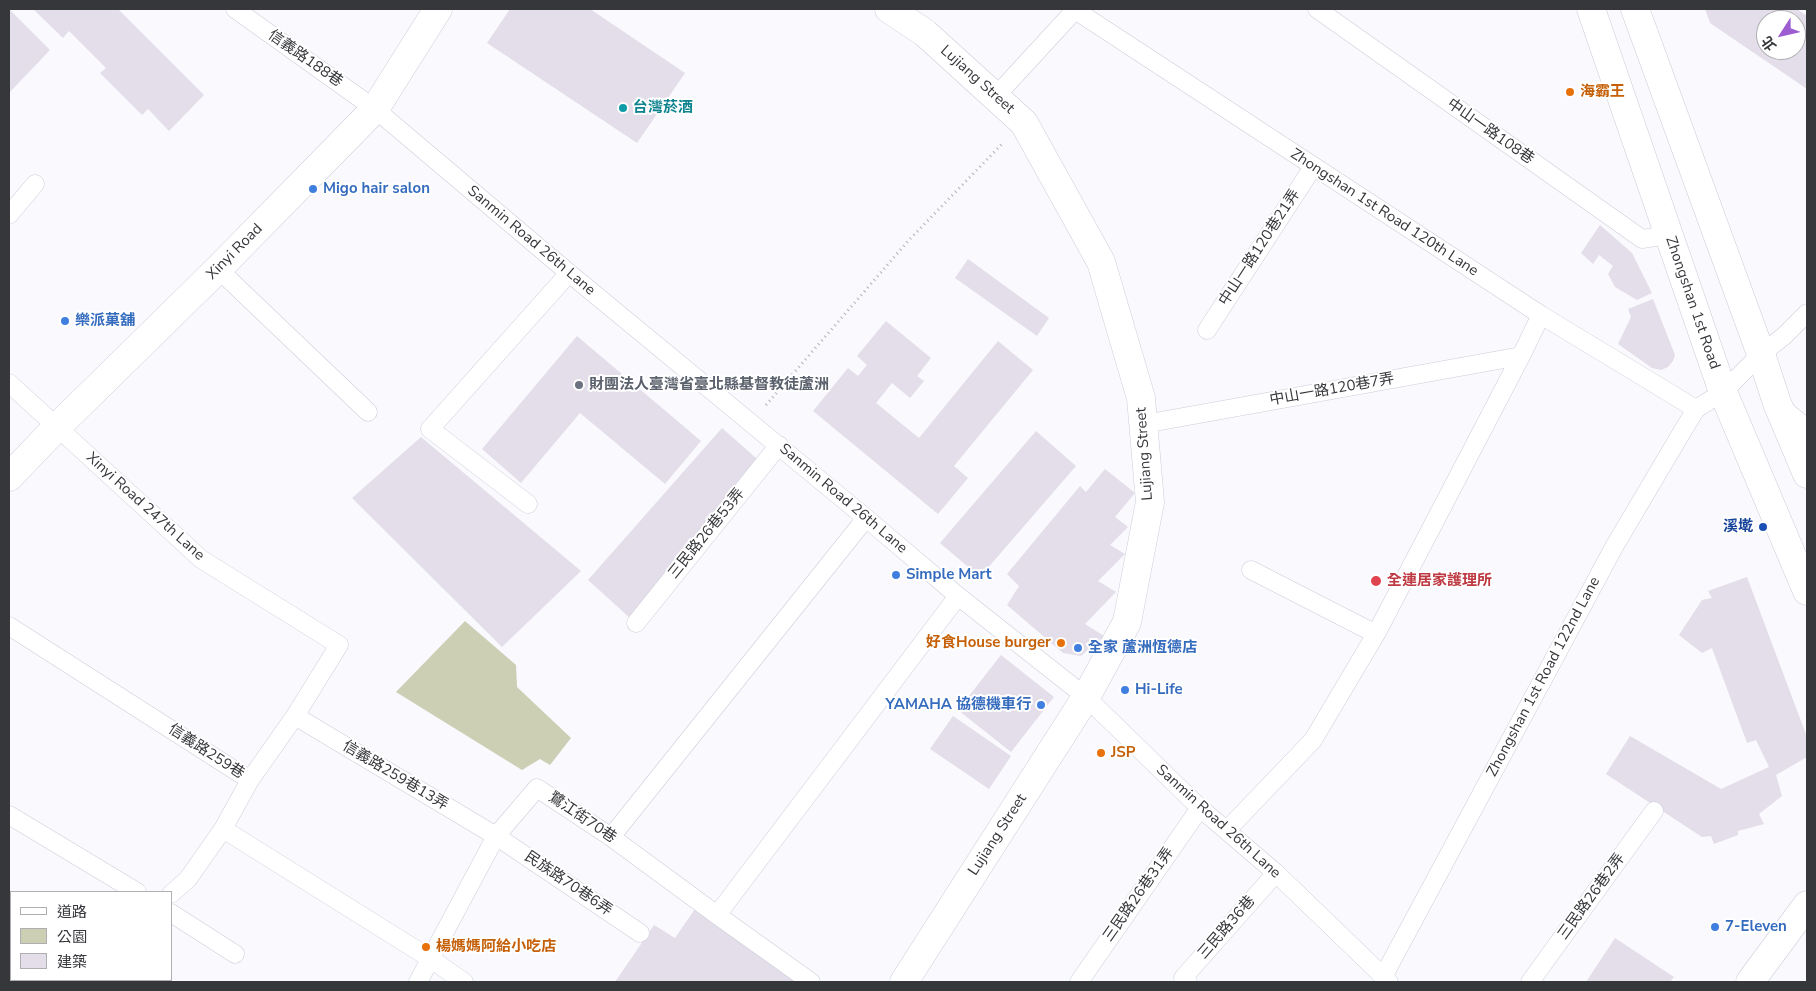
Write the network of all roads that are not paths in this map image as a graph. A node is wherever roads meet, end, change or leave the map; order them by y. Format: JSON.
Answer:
{"nodes":[{"id":1,"x":235,"y":9,"type":"edge"},
{"id":2,"x":438,"y":9,"type":"edge"},
{"id":3,"x":890,"y":9,"type":"edge"},
{"id":4,"x":1317,"y":9,"type":"edge"},
{"id":5,"x":1591,"y":9,"type":"edge"},
{"id":6,"x":1635,"y":9,"type":"edge"},
{"id":7,"x":1075,"y":10,"type":"edge"},
{"id":8,"x":996,"y":96,"type":"junction"},
{"id":9,"x":375,"y":109,"type":"junction"},
{"id":10,"x":1313,"y":167,"type":"junction"},
{"id":11,"x":35,"y":184,"type":"dead end"},
{"id":12,"x":9,"y":215,"type":"edge"},
{"id":13,"x":1668,"y":234,"type":"junction"},
{"id":14,"x":218,"y":269,"type":"junction"},
{"id":15,"x":569,"y":273,"type":"junction"},
{"id":16,"x":1807,"y":313,"type":"edge"},
{"id":17,"x":1541,"y":316,"type":"junction"},
{"id":18,"x":1207,"y":330,"type":"dead end"},
{"id":19,"x":1761,"y":354,"type":"junction"},
{"id":20,"x":1521,"y":356,"type":"junction"},
{"id":21,"x":9,"y":383,"type":"edge"},
{"id":22,"x":1723,"y":392,"type":"junction"},
{"id":23,"x":1777,"y":403,"type":"junction"},
{"id":24,"x":1696,"y":409,"type":"junction"},
{"id":25,"x":368,"y":412,"type":"dead end"},
{"id":26,"x":1144,"y":424,"type":"junction"},
{"id":27,"x":56,"y":428,"type":"junction"},
{"id":28,"x":1807,"y":428,"type":"edge"},
{"id":29,"x":779,"y":445,"type":"junction"},
{"id":30,"x":1807,"y":474,"type":"edge"},
{"id":31,"x":9,"y":477,"type":"edge"},
{"id":32,"x":528,"y":504,"type":"dead end"},
{"id":33,"x":866,"y":518,"type":"junction"},
{"id":34,"x":1251,"y":570,"type":"dead end"},
{"id":35,"x":1807,"y":591,"type":"edge"},
{"id":36,"x":958,"y":596,"type":"junction"},
{"id":37,"x":636,"y":623,"type":"dead end"},
{"id":38,"x":9,"y":626,"type":"edge"},
{"id":39,"x":1376,"y":634,"type":"junction"},
{"id":40,"x":1086,"y":697,"type":"junction"},
{"id":41,"x":294,"y":716,"type":"junction"},
{"id":42,"x":250,"y":780,"type":"junction"},
{"id":43,"x":1200,"y":808,"type":"junction"},
{"id":44,"x":1654,"y":811,"type":"dead end"},
{"id":45,"x":9,"y":815,"type":"edge"},
{"id":46,"x":223,"y":829,"type":"junction"},
{"id":47,"x":1227,"y":830,"type":"junction"},
{"id":48,"x":496,"y":836,"type":"junction"},
{"id":49,"x":611,"y":837,"type":"junction"},
{"id":50,"x":1276,"y":873,"type":"junction"},
{"id":51,"x":135,"y":891,"type":"edge"},
{"id":52,"x":172,"y":893,"type":"edge"},
{"id":53,"x":1807,"y":905,"type":"edge"},
{"id":54,"x":172,"y":914,"type":"edge"},
{"id":55,"x":717,"y":916,"type":"junction"},
{"id":56,"x":640,"y":933,"type":"dead end"},
{"id":57,"x":235,"y":954,"type":"dead end"},
{"id":58,"x":431,"y":959,"type":"junction"},
{"id":59,"x":1386,"y":980,"type":"edge"},
{"id":60,"x":418,"y":982,"type":"edge"},
{"id":61,"x":464,"y":982,"type":"edge"},
{"id":62,"x":811,"y":982,"type":"edge"},
{"id":63,"x":904,"y":982,"type":"edge"},
{"id":64,"x":1079,"y":982,"type":"edge"},
{"id":65,"x":1188,"y":982,"type":"edge"},
{"id":66,"x":1530,"y":982,"type":"edge"},
{"id":67,"x":1750,"y":982,"type":"edge"}],
"edges":[{"from":1,"to":9,"type":"lane","name":"信義路188巷"},
{"from":2,"to":9,"type":"street","name":"Xinyi Road"},
{"from":3,"to":8,"type":"street","name":"Lujiang Street"},
{"from":4,"to":13,"type":"lane","name":"中山一路108巷"},
{"from":5,"to":13,"type":"street","name":"Zhongshan 1st Road"},
{"from":6,"to":19,"type":"street"},
{"from":7,"to":8,"type":"lane"},
{"from":7,"to":10,"type":"lane","name":"Zhongshan 1st Road 120th Lane"},
{"from":8,"to":26,"type":"street","name":"Lujiang Street"},
{"from":9,"to":14,"type":"street","name":"Xinyi Road"},
{"from":9,"to":15,"type":"lane","name":"Sanmin Road 26th Lane"},
{"from":10,"to":17,"type":"lane","name":"Zhongshan 1st Road 120th Lane"},
{"from":10,"to":18,"type":"lane","name":"中山一路120巷21弄"},
{"from":11,"to":12,"type":"lane"},
{"from":13,"to":22,"type":"street","name":"Zhongshan 1st Road"},
{"from":14,"to":25,"type":"lane"},
{"from":14,"to":27,"type":"street","name":"Xinyi Road"},
{"from":15,"to":29,"type":"lane","name":"Sanmin Road 26th Lane"},
{"from":15,"to":32,"type":"lane"},
{"from":16,"to":19,"type":"lane","name":"Zhongshan 1st Road 122nd Lane"},
{"from":17,"to":20,"type":"lane"},
{"from":17,"to":24,"type":"lane","name":"Zhongshan 1st Road 120th Lane"},
{"from":19,"to":22,"type":"lane","name":"Zhongshan 1st Road 122nd Lane"},
{"from":19,"to":23,"type":"street"},
{"from":20,"to":26,"type":"lane","name":"中山一路120巷7弄"},
{"from":20,"to":39,"type":"lane"},
{"from":21,"to":27,"type":"lane","name":"Xinyi Road 247th Lane"},
{"from":22,"to":24,"type":"lane","name":"Zhongshan 1st Road 122nd Lane"},
{"from":22,"to":35,"type":"street","name":"Zhongshan 1st Road"},
{"from":23,"to":28,"type":"lane"},
{"from":23,"to":30,"type":"street"},
{"from":24,"to":59,"type":"lane","name":"Zhongshan 1st Road 122nd Lane"},
{"from":26,"to":40,"type":"street","name":"Lujiang Street"},
{"from":27,"to":31,"type":"street","name":"Xinyi Road"},
{"from":27,"to":41,"type":"lane","name":"Xinyi Road 247th Lane"},
{"from":29,"to":33,"type":"lane","name":"Sanmin Road 26th Lane"},
{"from":29,"to":37,"type":"lane","name":"三民路26巷53弄"},
{"from":33,"to":36,"type":"lane","name":"Sanmin Road 26th Lane"},
{"from":33,"to":49,"type":"lane"},
{"from":34,"to":39,"type":"lane"},
{"from":36,"to":40,"type":"lane","name":"Sanmin Road 26th Lane"},
{"from":36,"to":55,"type":"lane"},
{"from":38,"to":42,"type":"lane","name":"信義路259巷"},
{"from":39,"to":47,"type":"lane"},
{"from":40,"to":43,"type":"lane","name":"Sanmin Road 26th Lane"},
{"from":40,"to":63,"type":"street","name":"Lujiang Street"},
{"from":41,"to":42,"type":"lane"},
{"from":41,"to":48,"type":"lane","name":"信義路259巷13弄"},
{"from":42,"to":46,"type":"lane","name":"信義路259巷"},
{"from":43,"to":47,"type":"lane","name":"Sanmin Road 26th Lane"},
{"from":43,"to":64,"type":"lane","name":"三民路26巷31弄"},
{"from":44,"to":66,"type":"lane","name":"三民路26巷2弄"},
{"from":45,"to":51,"type":"lane"},
{"from":46,"to":52,"type":"lane","name":"信義路259巷"},
{"from":46,"to":58,"type":"lane"},
{"from":47,"to":50,"type":"lane","name":"Sanmin Road 26th Lane"},
{"from":48,"to":49,"type":"lane","name":"鷺江街70巷"},
{"from":48,"to":56,"type":"lane","name":"民族路70巷6弄"},
{"from":48,"to":58,"type":"lane","name":"鷺江街70巷"},
{"from":49,"to":55,"type":"lane","name":"鷺江街70巷"},
{"from":50,"to":59,"type":"lane","name":"Sanmin Road 26th Lane"},
{"from":50,"to":65,"type":"lane","name":"三民路36巷"},
{"from":53,"to":67,"type":"street"},
{"from":54,"to":57,"type":"lane"},
{"from":55,"to":62,"type":"lane","name":"鷺江街70巷"},
{"from":58,"to":60,"type":"lane","name":"鷺江街70巷"},
{"from":58,"to":61,"type":"lane"}]}
